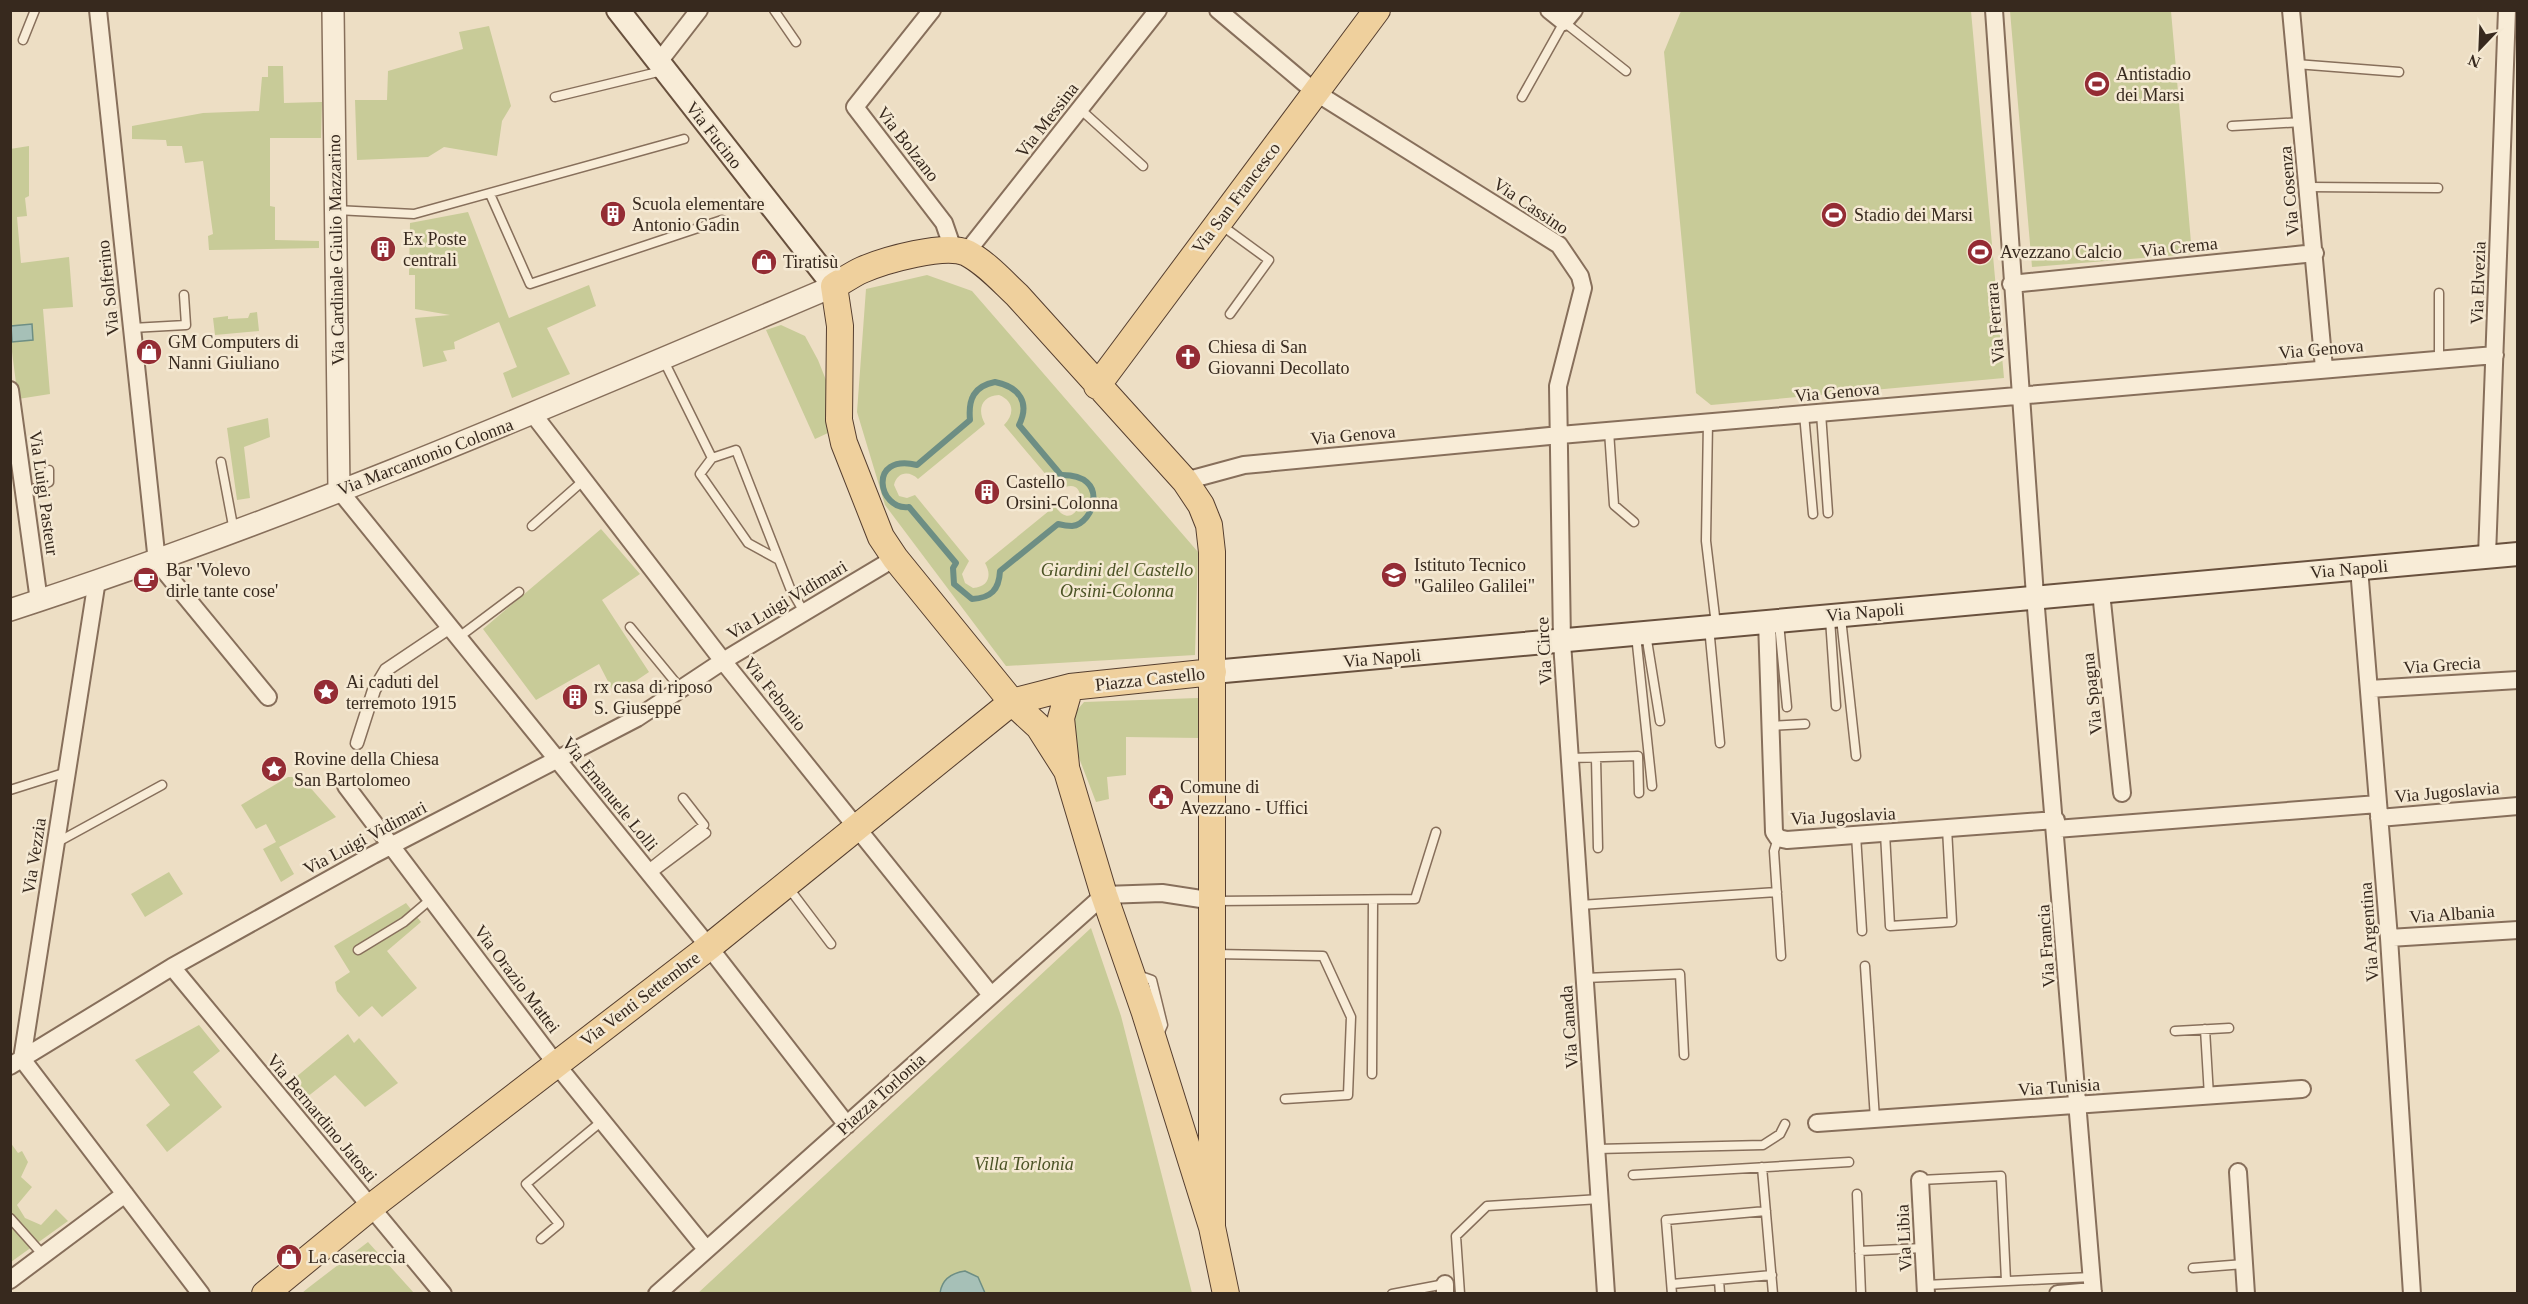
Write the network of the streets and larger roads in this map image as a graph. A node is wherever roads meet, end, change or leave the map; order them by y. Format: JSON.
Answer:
{"nodes":[{"id":1,"x":98,"y":10,"type":"edge"},
{"id":2,"x":333,"y":10,"type":"edge"},
{"id":3,"x":618,"y":10,"type":"edge"},
{"id":4,"x":699,"y":10,"type":"edge"},
{"id":5,"x":932,"y":10,"type":"edge"},
{"id":6,"x":1158,"y":10,"type":"edge"},
{"id":7,"x":1218,"y":10,"type":"edge"},
{"id":8,"x":1377,"y":10,"type":"edge"},
{"id":9,"x":1549,"y":10,"type":"edge"},
{"id":10,"x":1994,"y":10,"type":"edge"},
{"id":11,"x":2291,"y":10,"type":"edge"},
{"id":12,"x":2507,"y":10,"type":"edge"},
{"id":13,"x":1569,"y":16,"type":"edge"},
{"id":14,"x":661,"y":67,"type":"junction"},
{"id":15,"x":1315,"y":92,"type":"junction"},
{"id":16,"x":960,"y":251,"type":"junction"},
{"id":17,"x":2314,"y":253,"type":"junction"},
{"id":18,"x":2011,"y":284,"type":"junction"},
{"id":19,"x":834,"y":286,"type":"junction"},
{"id":20,"x":2495,"y":354,"type":"junction"},
{"id":21,"x":2324,"y":368,"type":"junction"},
{"id":22,"x":1097,"y":386,"type":"junction"},
{"id":23,"x":10,"y":390,"type":"edge"},
{"id":24,"x":2021,"y":396,"type":"junction"},
{"id":25,"x":533,"y":414,"type":"junction"},
{"id":26,"x":1560,"y":435,"type":"junction"},
{"id":27,"x":1185,"y":481,"type":"junction"},
{"id":28,"x":339,"y":490,"type":"junction"},
{"id":29,"x":2517,"y":554,"type":"edge"},
{"id":30,"x":2487,"y":556,"type":"junction"},
{"id":31,"x":895,"y":558,"type":"junction"},
{"id":32,"x":157,"y":562,"type":"junction"},
{"id":33,"x":2358,"y":568,"type":"junction"},
{"id":34,"x":97,"y":580,"type":"junction"},
{"id":35,"x":2101,"y":592,"type":"junction"},
{"id":36,"x":2035,"y":596,"type":"junction"},
{"id":37,"x":39,"y":601,"type":"junction"},
{"id":38,"x":10,"y":610,"type":"edge"},
{"id":39,"x":1772,"y":621,"type":"junction"},
{"id":40,"x":454,"y":632,"type":"junction"},
{"id":41,"x":1562,"y":642,"type":"junction"},
{"id":42,"x":723,"y":661,"type":"junction"},
{"id":43,"x":1214,"y":672,"type":"junction"},
{"id":44,"x":2517,"y":680,"type":"edge"},
{"id":45,"x":1070,"y":687,"type":"junction"},
{"id":46,"x":2369,"y":689,"type":"junction"},
{"id":47,"x":268,"y":697,"type":"dead end"},
{"id":48,"x":1012,"y":702,"type":"junction"},
{"id":49,"x":357,"y":743,"type":"dead end"},
{"id":50,"x":557,"y":758,"type":"junction"},
{"id":51,"x":1570,"y":758,"type":"joint"},
{"id":52,"x":1067,"y":771,"type":"junction"},
{"id":53,"x":346,"y":786,"type":"dead end"},
{"id":54,"x":2122,"y":793,"type":"dead end"},
{"id":55,"x":2517,"y":806,"type":"edge"},
{"id":56,"x":2378,"y":811,"type":"junction"},
{"id":57,"x":2056,"y":825,"type":"junction"},
{"id":58,"x":855,"y":828,"type":"junction"},
{"id":59,"x":391,"y":846,"type":"junction"},
{"id":60,"x":1104,"y":895,"type":"junction"},
{"id":61,"x":1215,"y":901,"type":"junction"},
{"id":62,"x":2517,"y":930,"type":"edge"},
{"id":63,"x":2389,"y":938,"type":"junction"},
{"id":64,"x":709,"y":947,"type":"junction"},
{"id":65,"x":172,"y":967,"type":"junction"},
{"id":66,"x":991,"y":995,"type":"junction"},
{"id":67,"x":16,"y":1062,"type":"edge"},
{"id":68,"x":556,"y":1064,"type":"junction"},
{"id":69,"x":2302,"y":1089,"type":"dead end"},
{"id":70,"x":2077,"y":1105,"type":"junction"},
{"id":71,"x":1817,"y":1123,"type":"dead end"},
{"id":72,"x":847,"y":1125,"type":"junction"},
{"id":73,"x":2238,"y":1172,"type":"dead end"},
{"id":74,"x":1920,"y":1180,"type":"road end"},
{"id":75,"x":125,"y":1194,"type":"junction"},
{"id":76,"x":370,"y":1207,"type":"junction"},
{"id":77,"x":1212,"y":1227,"type":"junction"},
{"id":78,"x":706,"y":1249,"type":"junction"},
{"id":79,"x":10,"y":1280,"type":"edge"},
{"id":80,"x":2093,"y":1287,"type":"edge"},
{"id":81,"x":1926,"y":1289,"type":"edge"},
{"id":82,"x":201,"y":1293,"type":"edge"},
{"id":83,"x":265,"y":1293,"type":"edge"},
{"id":84,"x":443,"y":1293,"type":"edge"},
{"id":85,"x":657,"y":1293,"type":"edge"},
{"id":86,"x":1226,"y":1293,"type":"edge"},
{"id":87,"x":1606,"y":1293,"type":"edge"},
{"id":88,"x":2058,"y":1293,"type":"edge"},
{"id":89,"x":2246,"y":1293,"type":"edge"},
{"id":90,"x":2412,"y":1293,"type":"edge"}],
"edges":[{"from":1,"to":32,"type":"street","name":"Via Solferino"},
{"from":2,"to":28,"type":"street","name":"Via Cardinale Giulio Mazzarino"},
{"from":3,"to":14,"type":"main road","name":"Via Fucino"},
{"from":4,"to":14,"type":"street"},
{"from":5,"to":16,"type":"street","name":"Via Bolzano"},
{"from":6,"to":16,"type":"street","name":"Via Messina"},
{"from":7,"to":15,"type":"street","name":"Via Cassino"},
{"from":8,"to":15,"type":"main road","name":"Via San Francesco"},
{"from":9,"to":13,"type":"street"},
{"from":10,"to":18,"type":"street","name":"Via Ferrara"},
{"from":11,"to":17,"type":"street","name":"Via Cosenza"},
{"from":12,"to":20,"type":"street","name":"Via Elvezia"},
{"from":14,"to":19,"type":"main road","name":"Via Fucino"},
{"from":15,"to":22,"type":"main road","name":"Via San Francesco"},
{"from":15,"to":26,"type":"street","name":"Via Cassino"},
{"from":16,"to":19,"type":"main road"},
{"from":16,"to":22,"type":"main road","name":"Piazza Castello"},
{"from":17,"to":18,"type":"street","name":"Via Crema"},
{"from":17,"to":21,"type":"street","name":"Via Cosenza"},
{"from":18,"to":24,"type":"street","name":"Via Ferrara"},
{"from":19,"to":25,"type":"street","name":"Via Marcantonio Colonna"},
{"from":19,"to":31,"type":"main road"},
{"from":20,"to":21,"type":"street","name":"Via Genova"},
{"from":20,"to":30,"type":"street","name":"Via Elvezia"},
{"from":21,"to":24,"type":"street","name":"Via Genova"},
{"from":22,"to":27,"type":"main road","name":"Piazza Castello"},
{"from":23,"to":37,"type":"street","name":"Via Luigi Pasteur"},
{"from":24,"to":26,"type":"street","name":"Via Genova"},
{"from":24,"to":36,"type":"street","name":"Via Ferrara"},
{"from":25,"to":28,"type":"street","name":"Via Marcantonio Colonna"},
{"from":25,"to":42,"type":"street","name":"Via Febonio"},
{"from":26,"to":27,"type":"street","name":"Via Genova"},
{"from":26,"to":41,"type":"street","name":"Via Circe"},
{"from":27,"to":43,"type":"main road","name":"Piazza Castello"},
{"from":28,"to":32,"type":"street","name":"Via Marcantonio Colonna"},
{"from":28,"to":40,"type":"street","name":"Via Emanuele Lolli"},
{"from":29,"to":30,"type":"main road","name":"Via Napoli"},
{"from":30,"to":33,"type":"main road","name":"Via Napoli"},
{"from":31,"to":42,"type":"street","name":"Via Luigi Vidimari"},
{"from":31,"to":48,"type":"main road"},
{"from":32,"to":34,"type":"street","name":"Via Marcantonio Colonna"},
{"from":32,"to":47,"type":"street"},
{"from":33,"to":35,"type":"main road","name":"Via Napoli"},
{"from":33,"to":46,"type":"street","name":"Via Argentina"},
{"from":34,"to":37,"type":"street","name":"Via Marcantonio Colonna"},
{"from":34,"to":67,"type":"street","name":"Via Vezzia"},
{"from":35,"to":36,"type":"main road","name":"Via Napoli"},
{"from":35,"to":54,"type":"street","name":"Via Spagna"},
{"from":36,"to":39,"type":"main road","name":"Via Napoli"},
{"from":36,"to":57,"type":"street","name":"Via Francia"},
{"from":37,"to":38,"type":"street","name":"Via Marcantonio Colonna"},
{"from":39,"to":41,"type":"main road","name":"Via Napoli"},
{"from":39,"to":57,"type":"street","name":"Via Jugoslavia"},
{"from":40,"to":49,"type":"street"},
{"from":40,"to":50,"type":"street","name":"Via Emanuele Lolli"},
{"from":41,"to":43,"type":"main road","name":"Via Napoli"},
{"from":41,"to":51,"type":"street","name":"Via Circe"},
{"from":42,"to":50,"type":"street","name":"Via Luigi Vidimari"},
{"from":42,"to":58,"type":"street","name":"Via Febonio"},
{"from":43,"to":45,"type":"main road","name":"Piazza Castello"},
{"from":43,"to":61,"type":"main road"},
{"from":44,"to":46,"type":"street","name":"Via Grecia"},
{"from":45,"to":48,"type":"main road","name":"Piazza Castello"},
{"from":45,"to":52,"type":"main road"},
{"from":46,"to":56,"type":"street","name":"Via Argentina"},
{"from":48,"to":52,"type":"main road"},
{"from":48,"to":58,"type":"main road","name":"Via Venti Settembre"},
{"from":50,"to":59,"type":"street","name":"Via Luigi Vidimari"},
{"from":50,"to":64,"type":"street","name":"Via Emanuele Lolli"},
{"from":51,"to":87,"type":"street","name":"Via Canada"},
{"from":52,"to":60,"type":"main road"},
{"from":53,"to":59,"type":"street","name":"Via Orazio Mattei"},
{"from":55,"to":56,"type":"street","name":"Via Jugoslavia"},
{"from":56,"to":57,"type":"street","name":"Via Jugoslavia"},
{"from":56,"to":63,"type":"street","name":"Via Argentina"},
{"from":57,"to":70,"type":"street","name":"Via Francia"},
{"from":58,"to":64,"type":"main road","name":"Via Venti Settembre"},
{"from":58,"to":66,"type":"street","name":"Via Febonio"},
{"from":59,"to":65,"type":"street","name":"Via Luigi Vidimari"},
{"from":59,"to":68,"type":"street","name":"Via Orazio Mattei"},
{"from":60,"to":61,"type":"street"},
{"from":60,"to":66,"type":"street","name":"Piazza Torlonia"},
{"from":60,"to":77,"type":"main road"},
{"from":61,"to":77,"type":"main road"},
{"from":62,"to":63,"type":"street","name":"Via Albania"},
{"from":63,"to":90,"type":"street","name":"Via Argentina"},
{"from":64,"to":68,"type":"main road","name":"Via Venti Settembre"},
{"from":64,"to":72,"type":"street","name":"Via Emanuele Lolli"},
{"from":65,"to":67,"type":"street","name":"Via Luigi Vidimari"},
{"from":65,"to":76,"type":"street","name":"Via Bernardino Jatosti"},
{"from":66,"to":72,"type":"street","name":"Piazza Torlonia"},
{"from":67,"to":75,"type":"street"},
{"from":68,"to":76,"type":"main road","name":"Via Venti Settembre"},
{"from":68,"to":78,"type":"street","name":"Via Orazio Mattei"},
{"from":69,"to":70,"type":"street","name":"Via Tunisia"},
{"from":70,"to":71,"type":"street","name":"Via Tunisia"},
{"from":70,"to":80,"type":"street","name":"Via Francia"},
{"from":72,"to":78,"type":"street","name":"Piazza Torlonia"},
{"from":73,"to":89,"type":"street"},
{"from":74,"to":81,"type":"street","name":"Via Libia"},
{"from":75,"to":79,"type":"street"},
{"from":75,"to":82,"type":"street"},
{"from":76,"to":83,"type":"main road","name":"Via Venti Settembre"},
{"from":76,"to":84,"type":"street","name":"Via Bernardino Jatosti"},
{"from":77,"to":86,"type":"main road"},
{"from":78,"to":85,"type":"street","name":"Piazza Torlonia"},
{"from":80,"to":88,"type":"street"}]}
